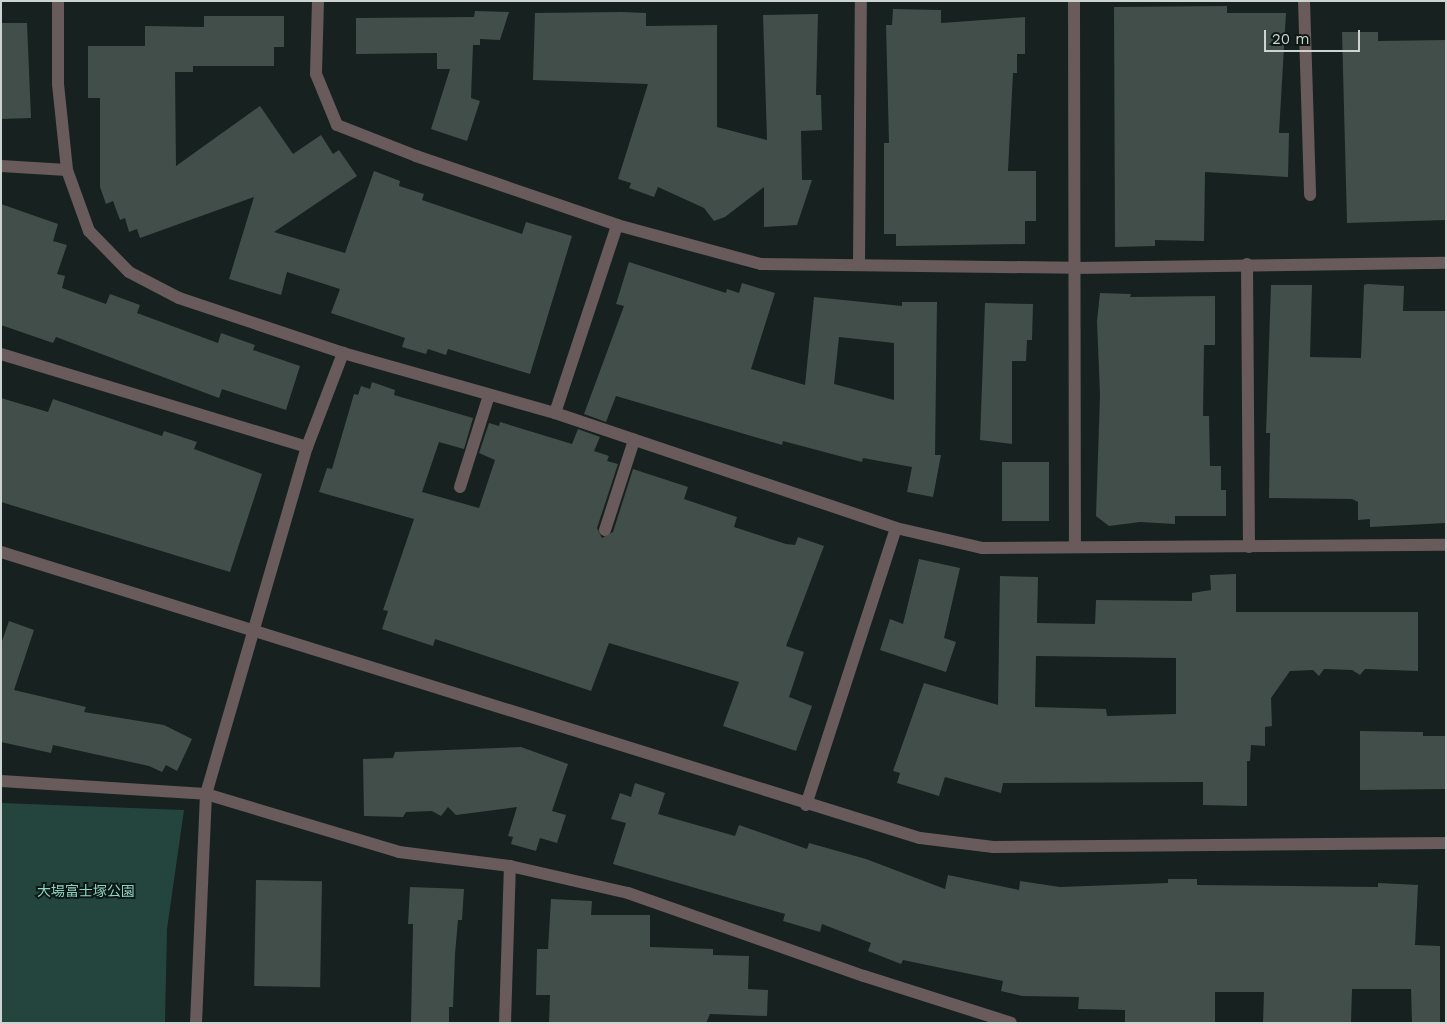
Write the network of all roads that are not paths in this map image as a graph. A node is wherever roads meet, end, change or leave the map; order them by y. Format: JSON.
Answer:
{"nodes":[{"id":1,"x":58,"y":1,"type":"edge"},
{"id":2,"x":318,"y":1,"type":"edge"},
{"id":3,"x":861,"y":1,"type":"edge"},
{"id":4,"x":1074,"y":1,"type":"edge"},
{"id":5,"x":1304,"y":1,"type":"edge"},
{"id":6,"x":1,"y":166,"type":"edge"},
{"id":7,"x":67,"y":170,"type":"junction"},
{"id":8,"x":1310,"y":195,"type":"dead end"},
{"id":9,"x":617,"y":225,"type":"junction"},
{"id":10,"x":1446,"y":262,"type":"edge"},
{"id":11,"x":1247,"y":264,"type":"junction"},
{"id":12,"x":859,"y":265,"type":"junction"},
{"id":13,"x":1074,"y":268,"type":"junction"},
{"id":14,"x":343,"y":353,"type":"junction"},
{"id":15,"x":1,"y":354,"type":"edge"},
{"id":16,"x":489,"y":395,"type":"junction"},
{"id":17,"x":555,"y":414,"type":"junction"},
{"id":18,"x":634,"y":440,"type":"junction"},
{"id":19,"x":307,"y":447,"type":"junction"},
{"id":20,"x":460,"y":486,"type":"dead end"},
{"id":21,"x":896,"y":528,"type":"junction"},
{"id":22,"x":605,"y":530,"type":"dead end"},
{"id":23,"x":1446,"y":545,"type":"edge"},
{"id":24,"x":1076,"y":547,"type":"junction"},
{"id":25,"x":1249,"y":547,"type":"junction"},
{"id":26,"x":1,"y":552,"type":"edge"},
{"id":27,"x":251,"y":631,"type":"junction"},
{"id":28,"x":1,"y":782,"type":"edge"},
{"id":29,"x":206,"y":794,"type":"junction"},
{"id":30,"x":806,"y":805,"type":"junction"},
{"id":31,"x":1446,"y":843,"type":"edge"},
{"id":32,"x":510,"y":866,"type":"junction"},
{"id":33,"x":196,"y":1023,"type":"edge"},
{"id":34,"x":505,"y":1023,"type":"edge"},
{"id":35,"x":1011,"y":1023,"type":"edge"}],
"edges":[{"from":1,"to":7,"type":"street"},
{"from":2,"to":9,"type":"street"},
{"from":3,"to":12,"type":"street"},
{"from":4,"to":13,"type":"street"},
{"from":5,"to":8,"type":"street"},
{"from":6,"to":7,"type":"street"},
{"from":7,"to":14,"type":"street"},
{"from":9,"to":12,"type":"street"},
{"from":9,"to":17,"type":"street"},
{"from":10,"to":11,"type":"street"},
{"from":11,"to":13,"type":"street"},
{"from":11,"to":25,"type":"street"},
{"from":12,"to":13,"type":"street"},
{"from":13,"to":24,"type":"street"},
{"from":14,"to":16,"type":"street"},
{"from":14,"to":19,"type":"street"},
{"from":15,"to":19,"type":"street"},
{"from":16,"to":17,"type":"street"},
{"from":16,"to":20,"type":"street"},
{"from":17,"to":18,"type":"street"},
{"from":18,"to":21,"type":"street"},
{"from":18,"to":22,"type":"street"},
{"from":19,"to":27,"type":"street"},
{"from":21,"to":24,"type":"street"},
{"from":21,"to":30,"type":"street"},
{"from":23,"to":25,"type":"street"},
{"from":24,"to":25,"type":"street"},
{"from":26,"to":27,"type":"street"},
{"from":27,"to":29,"type":"street"},
{"from":27,"to":30,"type":"street"},
{"from":28,"to":29,"type":"street"},
{"from":29,"to":32,"type":"street"},
{"from":29,"to":33,"type":"street"},
{"from":30,"to":31,"type":"street"},
{"from":32,"to":34,"type":"street"},
{"from":32,"to":35,"type":"street"}]}
